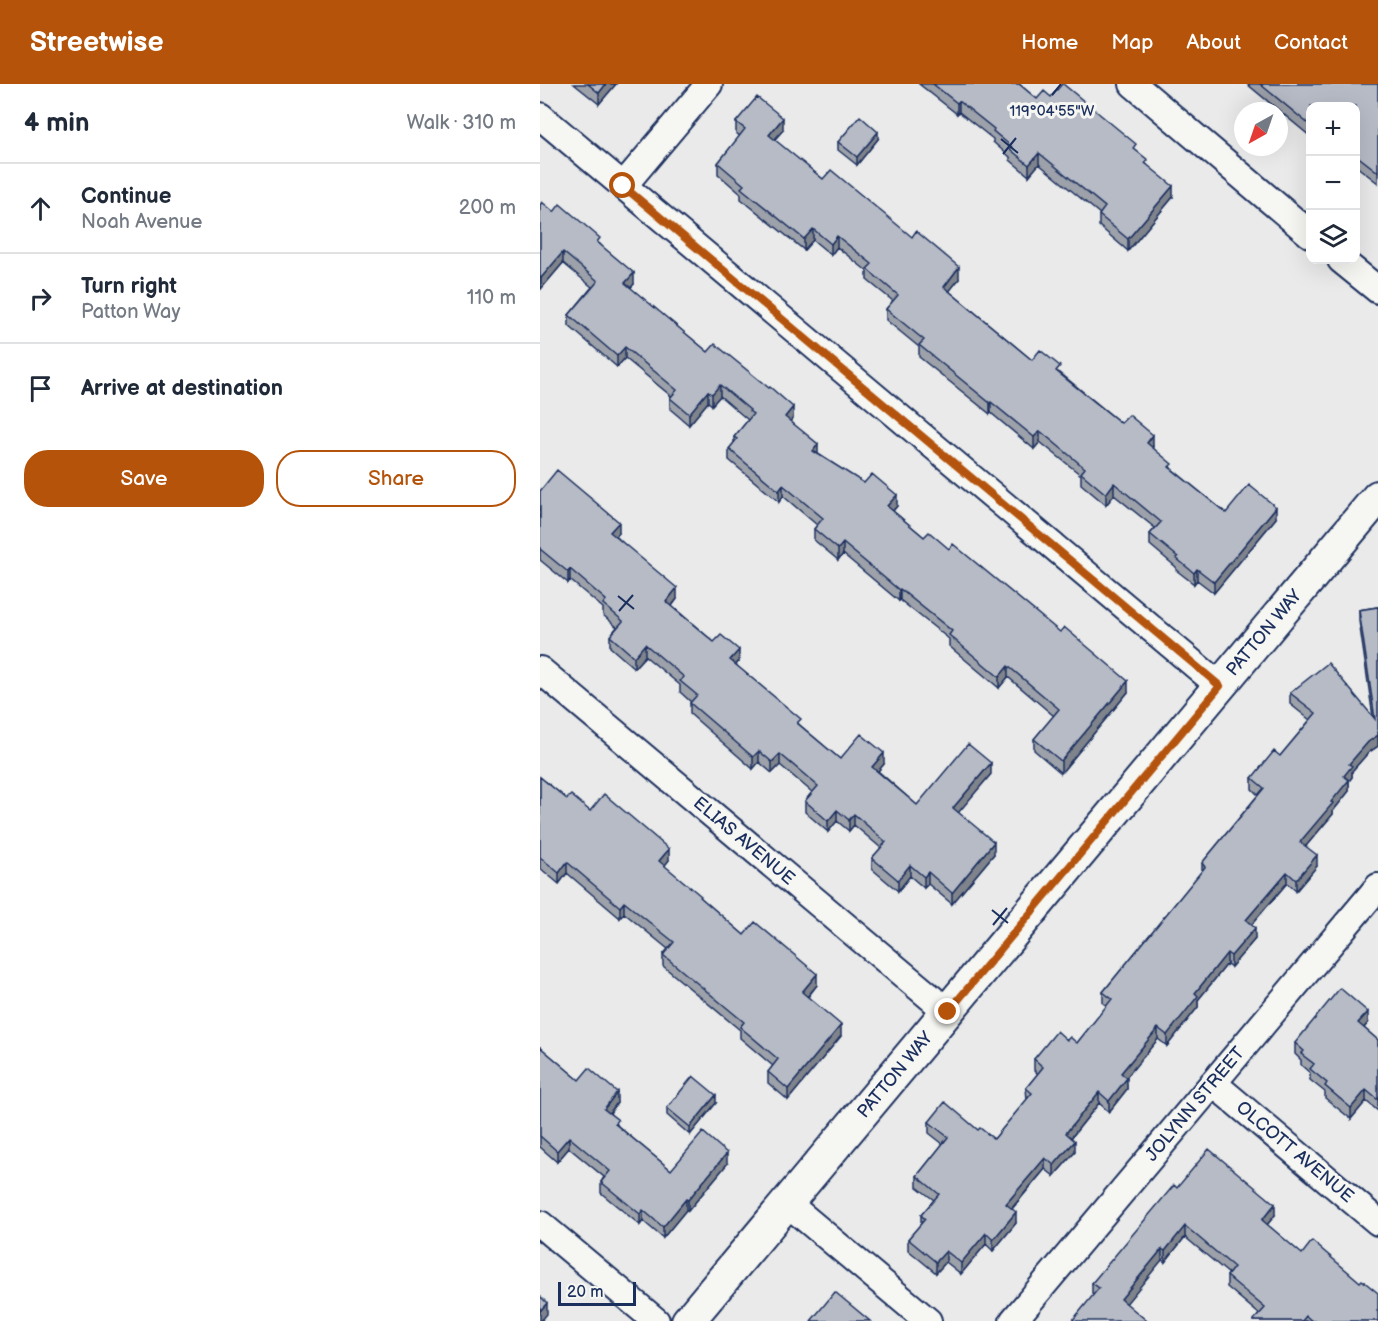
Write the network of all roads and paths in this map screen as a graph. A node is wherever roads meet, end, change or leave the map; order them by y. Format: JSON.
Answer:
{"nodes":[{"id":1,"x":709,"y":84,"type":"edge"},
{"id":2,"x":1133,"y":84,"type":"edge"},
{"id":3,"x":540,"y":116,"type":"edge"},
{"id":4,"x":623,"y":186,"type":"junction"},
{"id":5,"x":1306,"y":230,"type":"edge"},
{"id":6,"x":1346,"y":264,"type":"edge"},
{"id":7,"x":1378,"y":290,"type":"edge"},
{"id":8,"x":1378,"y":497,"type":"edge"},
{"id":9,"x":540,"y":670,"type":"edge"},
{"id":10,"x":1220,"y":686,"type":"junction"},
{"id":11,"x":1378,"y":887,"type":"edge"},
{"id":12,"x":948,"y":1012,"type":"junction"},
{"id":13,"x":1213,"y":1083,"type":"junction"},
{"id":14,"x":787,"y":1203,"type":"junction"},
{"id":15,"x":1378,"y":1222,"type":"edge"},
{"id":16,"x":540,"y":1224,"type":"edge"},
{"id":17,"x":656,"y":1321,"type":"edge"},
{"id":18,"x":688,"y":1321,"type":"edge"},
{"id":19,"x":928,"y":1321,"type":"edge"},
{"id":20,"x":1012,"y":1321,"type":"edge"}],
"edges":[{"from":1,"to":4,"type":"street"},
{"from":2,"to":5,"type":"street"},
{"from":3,"to":4,"type":"street"},
{"from":4,"to":10,"type":"street"},
{"from":6,"to":7,"type":"street"},
{"from":8,"to":10,"type":"street","name":"PATTON WAY"},
{"from":9,"to":12,"type":"street","name":"ELIAS AVENUE"},
{"from":10,"to":12,"type":"street","name":"PATTON WAY"},
{"from":11,"to":13,"type":"street","name":"JOLYNN STREET"},
{"from":12,"to":14,"type":"street","name":"PATTON WAY"},
{"from":13,"to":15,"type":"street","name":"OLCOTT AVENUE"},
{"from":13,"to":20,"type":"street","name":"JOLYNN STREET"},
{"from":14,"to":18,"type":"street","name":"PATTON WAY"},
{"from":14,"to":19,"type":"street"},
{"from":16,"to":17,"type":"street"}]}
